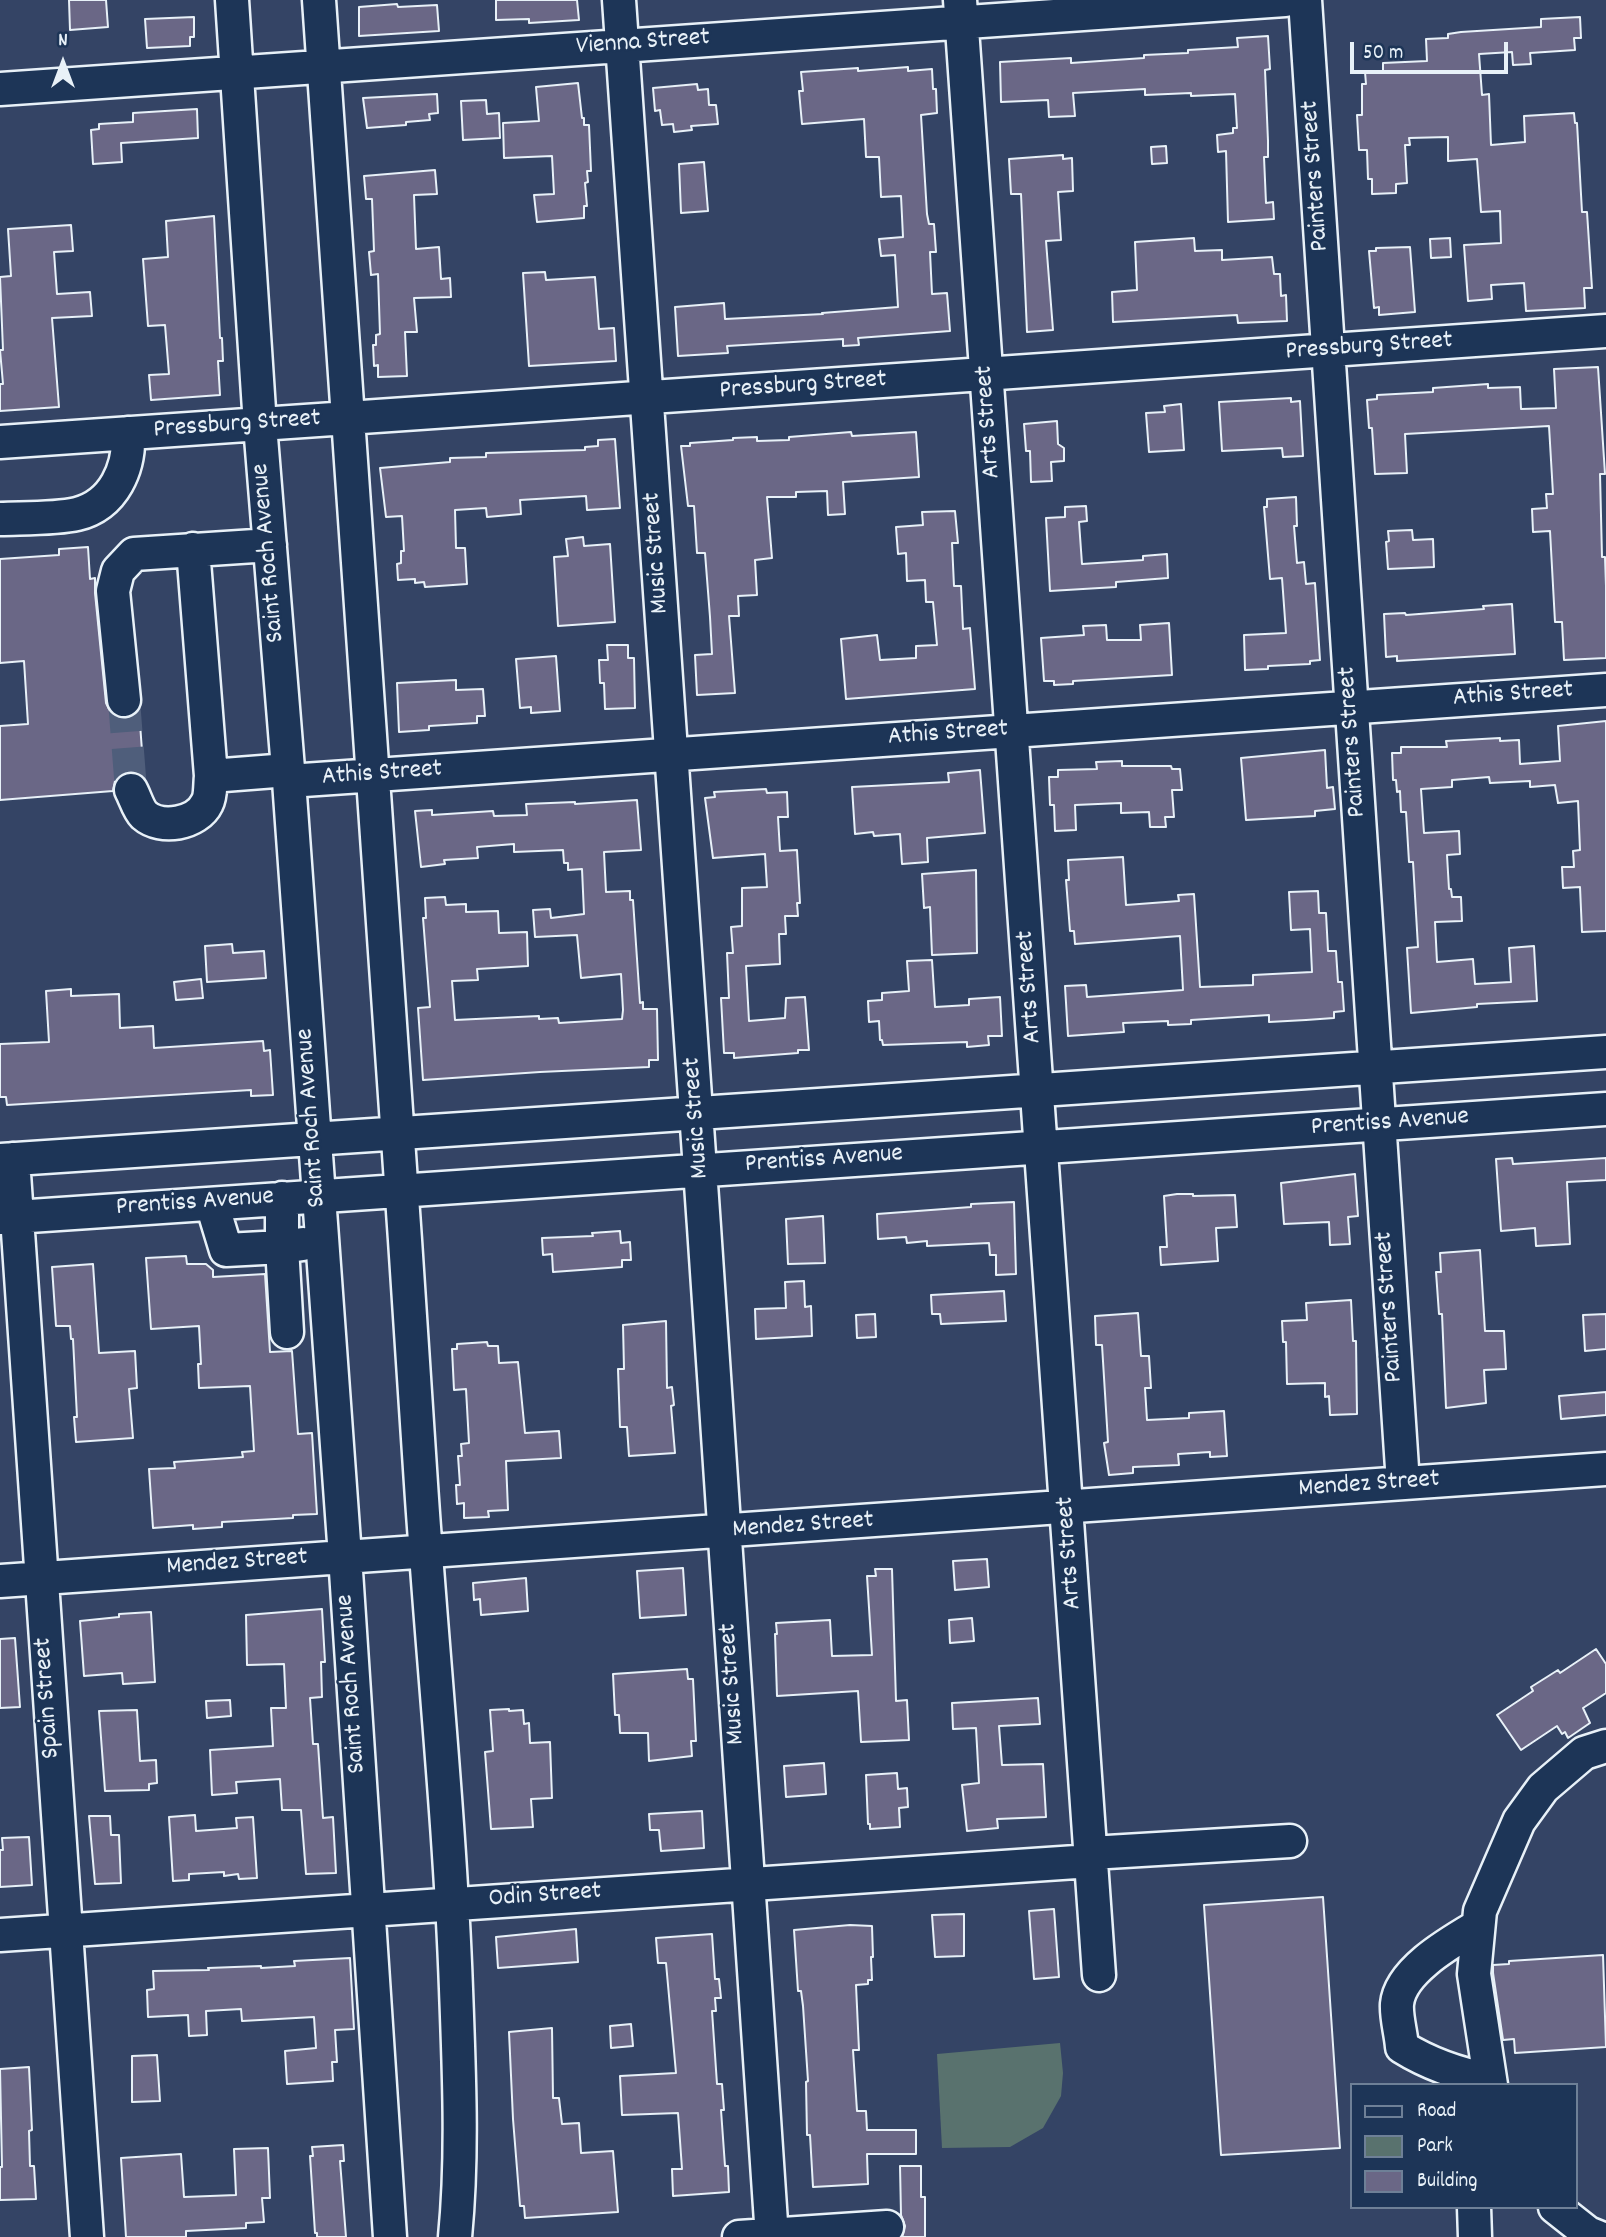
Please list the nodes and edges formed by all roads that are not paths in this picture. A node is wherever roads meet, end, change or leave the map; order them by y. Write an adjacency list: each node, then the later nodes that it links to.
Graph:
1 (232, 0): 9 (street, Saint Roch Avenue)
2 (319, 0): 8 (street)
3 (619, 0): 7 (street, Music Street)
4 (1285, 0): 6 (street, Vienna Street)
5 (1306, 0): 12 (street, Painters Street)
6 (961, 11): 7 (street, Vienna Street); 13 (street, Arts Street)
7 (622, 46): 8 (street, Vienna Street); 14 (street, Music Street)
8 (324, 66): 9 (street, Vienna Street); 15 (street)
9 (237, 72): 10 (street, Vienna Street); 16 (street, Saint Roch Avenue)
10 (0, 89)
11 (1606, 331): 12 (street, Pressburg Street)
12 (1329, 351): 13 (street, Pressburg Street); 24 (street, Painters Street)
13 (987, 374): 14 (street, Pressburg Street); 25 (street, Arts Street)
14 (647, 398): 15 (street, Pressburg Street); 26 (street, Music Street)
15 (348, 418): 16 (street, Pressburg Street); 27 (street)
16 (260, 425): 17 (street, Pressburg Street); 20 (street, Saint Roch Avenue)
17 (128, 433): 18 (street, Pressburg Street); 19 (street)
18 (0, 443)
19 (0, 519)
20 (270, 545): 21 (street); 29 (street, Saint Roch Avenue)
21 (193, 549): 23 (street); 28 (street)
22 (1606, 690): 24 (street, Athis Street)
23 (124, 701)
24 (1352, 707): 25 (street, Athis Street); 32 (street, Painters Street)
25 (1012, 731): 26 (street, Athis Street); 33 (street, Arts Street)
26 (672, 754): 27 (street, Athis Street); 35 (street, Music Street)
27 (373, 775): 29 (street, Athis Street); 37 (street)
28 (211, 776): 29 (street, Athis Street); 30 (street)
29 (288, 776): 38 (street, Saint Roch Avenue)
30 (131, 790)
31 (1606, 1052): 32 (street)
32 (1376, 1068): 33 (street); 36 (street, Painters Street)
33 (1038, 1089): 35 (street); 39 (street, Arts Street)
34 (1606, 1109): 36 (street, Prentiss Avenue)
35 (697, 1112): 37 (street); 41 (street, Music Street)
36 (1379, 1125): 39 (street, Prentiss Avenue); 53 (street, Painters Street)
37 (399, 1133): 38 (street); 42 (street)
38 (314, 1139): 40 (street); 43 (street, Saint Roch Avenue)
39 (1042, 1146): 41 (street, Prentiss Avenue); 54 (street, Arts Street)
40 (6, 1160): 46 (street, Spain Street)
41 (702, 1169): 42 (street, Prentiss Avenue); 55 (street, Music Street)
42 (402, 1190): 43 (street, Prentiss Avenue); 56 (street)
43 (319, 1196): 44 (street, Prentiss Avenue); 47 (street, Saint Roch Avenue)
44 (282, 1198): 45 (street, Prentiss Avenue); 48 (street)
45 (212, 1204): 46 (street, Prentiss Avenue); 48 (street)
46 (8, 1217): 58 (street, Spain Street)
47 (322, 1242): 48 (street); 49 (street, Saint Roch Avenue)
48 (282, 1247): 50 (street)
49 (325, 1279): 50 (street); 57 (street, Saint Roch Avenue)
50 (284, 1280): 51 (street)
51 (287, 1332)
52 (1606, 1469): 53 (street, Mendez Street)
53 (1403, 1483): 54 (street, Mendez Street)
54 (1068, 1508): 55 (street, Mendez Street); 62 (street, Arts Street)
55 (723, 1532): 56 (street, Mendez Street); 63 (street, Music Street)
56 (426, 1550): 57 (street, Mendez Street); 64 (street)
57 (345, 1556): 58 (street, Mendez Street); 65 (street, Saint Roch Avenue)
58 (41, 1578): 59 (street, Mendez Street); 67 (street, Spain Street)
59 (0, 1581)
60 (1606, 1746): 66 (street)
61 (1290, 1841): 62 (street, Odin Street)
62 (1091, 1857): 63 (street, Odin Street); 69 (street, Arts Street)
63 (749, 1883): 64 (street, Odin Street); 74 (street, Music Street)
64 (453, 1903): 65 (street, Odin Street); 77 (street)
65 (369, 1909): 67 (street, Odin Street); 76 (street, Saint Roch Avenue)
66 (1478, 1926): 70 (street); 70 (street)
67 (65, 1930): 68 (street, Odin Street); 75 (street, Spain Street)
68 (0, 1935)
69 (1099, 1975)
70 (1491, 2082)
71 (1474, 2209): 79 (street)
72 (1558, 2209): 80 (street)
73 (887, 2227): 74 (street)
74 (772, 2236): 78 (street)
75 (87, 2237)
76 (390, 2237)
77 (454, 2237)
78 (739, 2237)
79 (1475, 2237)
80 (1598, 2237)

